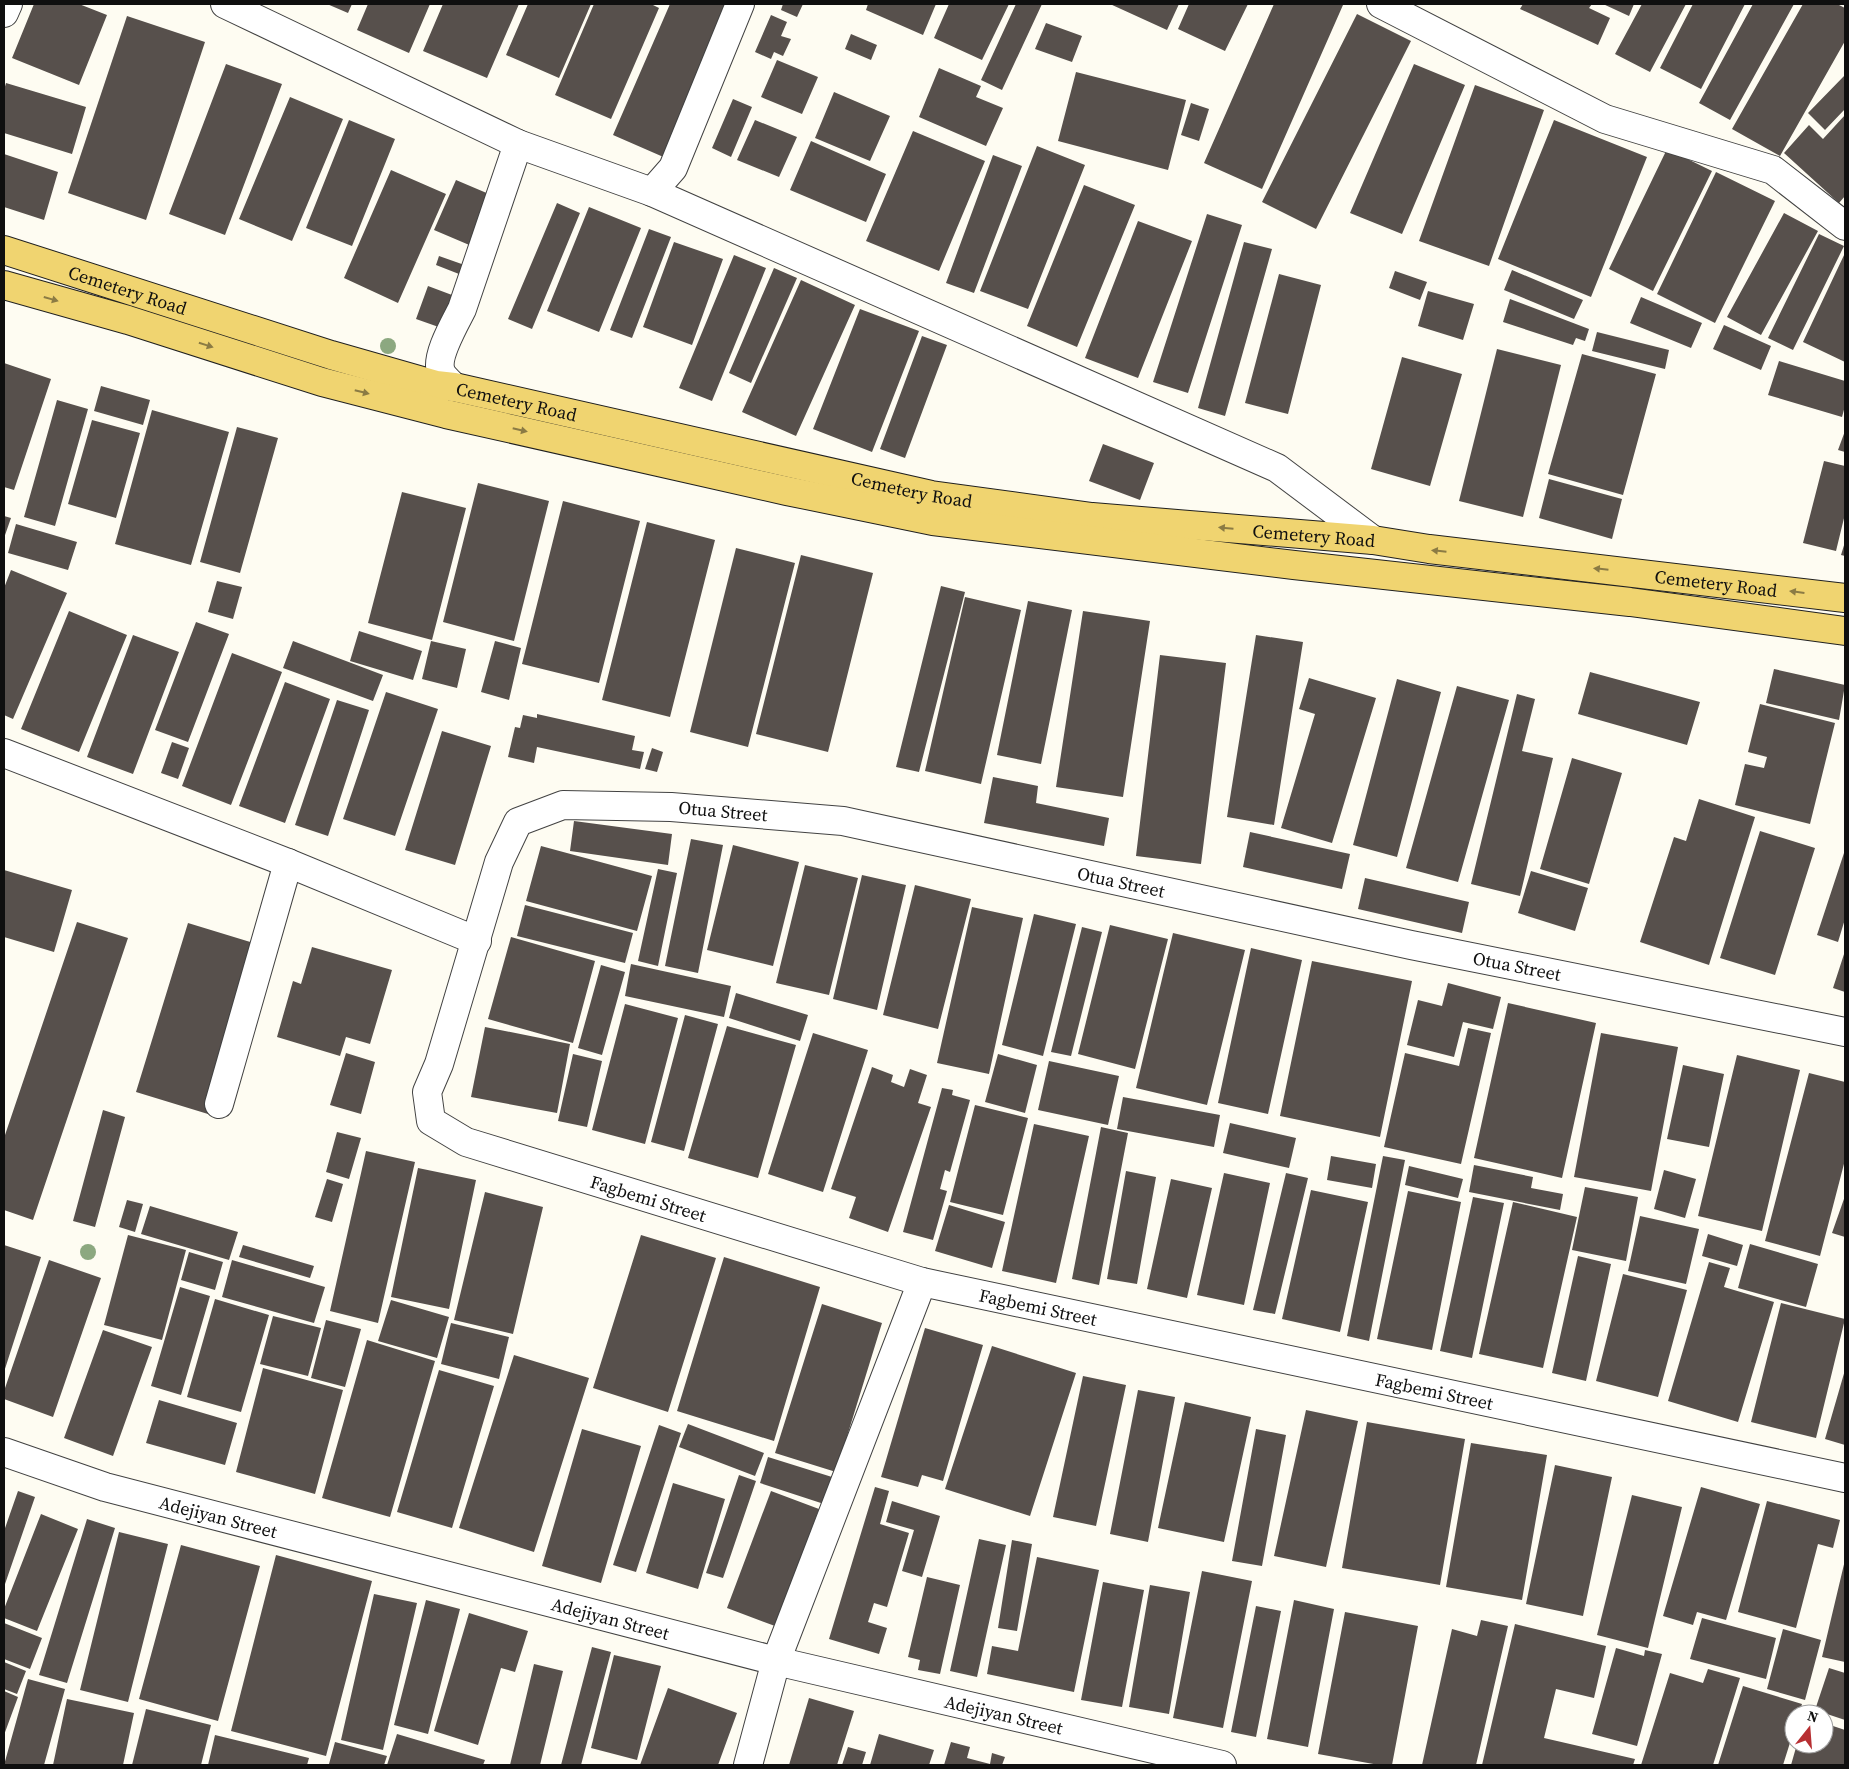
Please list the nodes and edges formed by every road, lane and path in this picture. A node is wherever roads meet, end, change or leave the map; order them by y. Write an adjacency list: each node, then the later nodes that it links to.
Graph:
1 (8, 4): 5 (street)
2 (225, 4): 6 (street)
3 (740, 4): 7 (street)
4 (1381, 4): 8 (street)
5 (4, 13)
6 (518, 144): 7 (street); 11 (street)
7 (652, 192): 12 (street)
8 (1845, 226)
9 (4, 250): 11 (main road, Cemetery Road)
10 (4, 286): 15 (main road, Cemetery Road, one-way to 15)
11 (454, 387): 12 (main road, Cemetery Road, one-way to 11)
12 (1373, 540): 13 (main road, Cemetery Road, one-way to 12)
13 (1628, 572): 14 (main road, Cemetery Road, one-way to 13); 15 (main road)
14 (1845, 598)
15 (1630, 602): 16 (main road, Cemetery Road)
16 (1845, 630)
17 (4, 753): 18 (street)
18 (288, 863): 19 (street); 21 (street)
19 (477, 941): 20 (street, Otua Street); 22 (street, Fagbemi Street)
20 (1845, 1032)
21 (219, 1104)
22 (922, 1282): 24 (street, Fagbemi Street); 25 (street)
23 (4, 1452): 25 (street, Adejiyan Street)
24 (1845, 1478)
25 (776, 1661): 26 (street); 27 (street, Adejiyan Street)
26 (748, 1765)
27 (1222, 1765)

